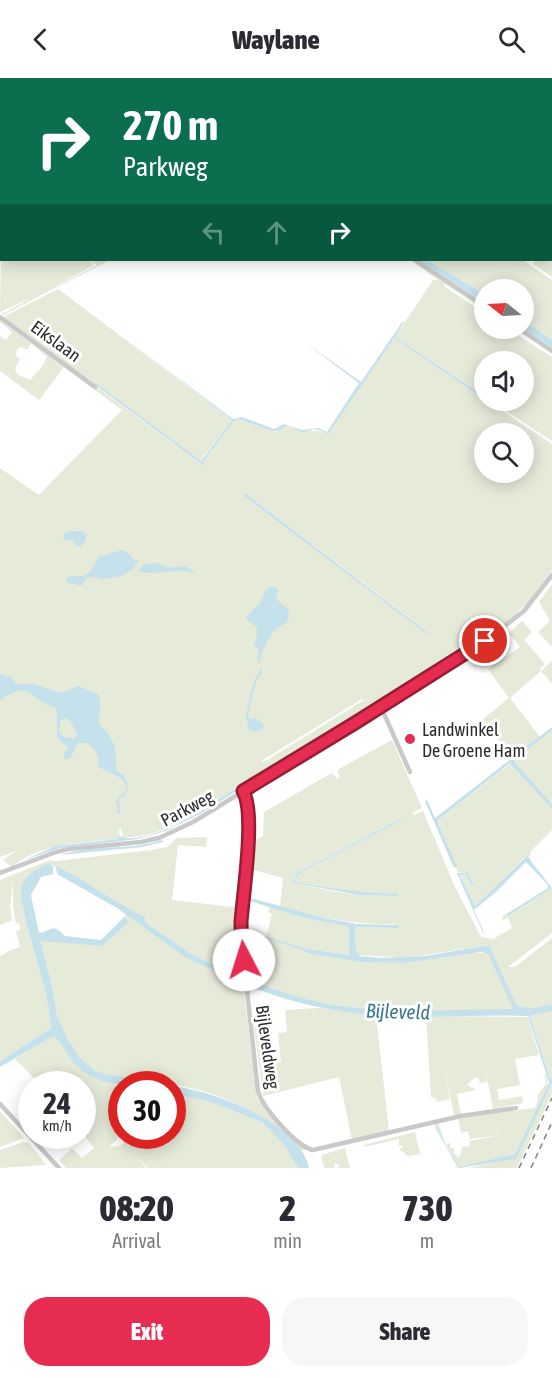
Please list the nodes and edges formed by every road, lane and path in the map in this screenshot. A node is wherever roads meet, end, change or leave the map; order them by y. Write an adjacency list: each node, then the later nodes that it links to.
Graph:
1 (416, 261): 2 (street)
2 (474, 299)
3 (0, 317): 6 (street, Eikslaan)
4 (534, 339): 5 (street)
5 (552, 351)
6 (95, 387)
7 (552, 575): 8 (street, Parkweg)
8 (381, 707): 9 (street); 10 (street, Parkweg)
9 (410, 772)
10 (243, 791): 11 (street, Parkweg); 13 (street, Bijleveldweg)
11 (0, 873)
12 (0, 1104): 14 (street)
13 (516, 1108)
14 (59, 1168)

